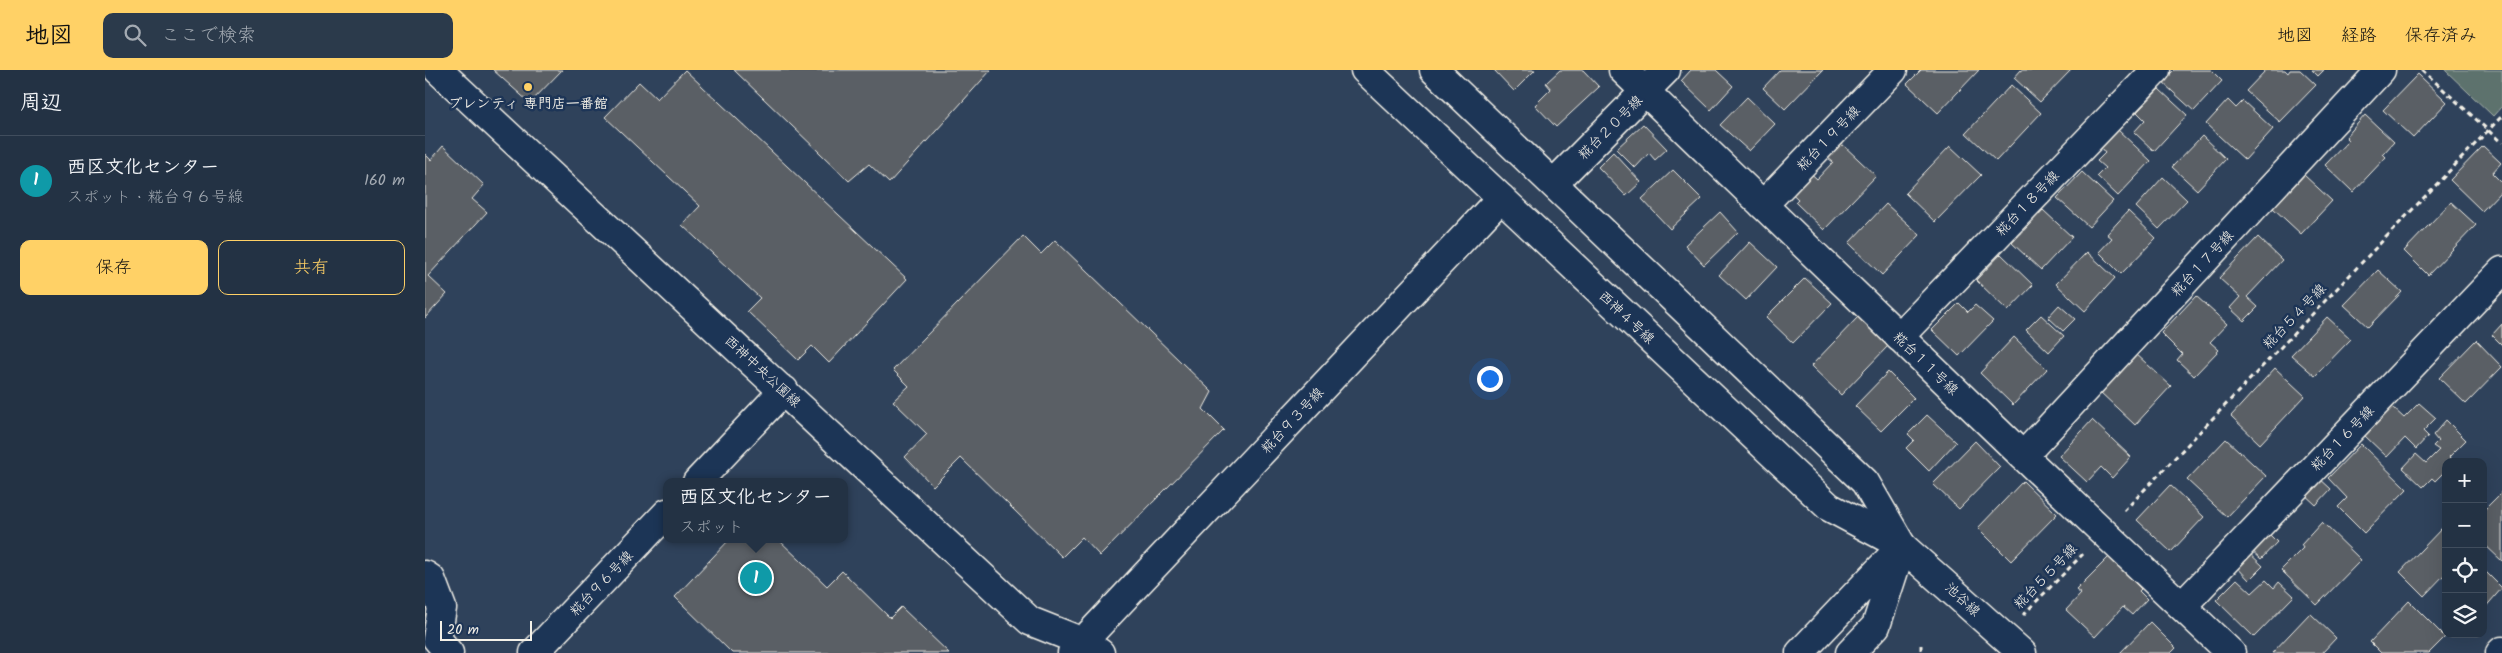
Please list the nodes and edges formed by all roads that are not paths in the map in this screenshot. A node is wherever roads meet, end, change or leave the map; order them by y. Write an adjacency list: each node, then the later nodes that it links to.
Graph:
1 (438, 70): 15 (street, 西神中央公園線)
2 (1365, 70): 11 (street, 西神４号線)
3 (1434, 70): 10 (street)
4 (1623, 70): 9 (street, 糀台１１号線)
5 (1666, 70): 9 (street, 糀台２０号線)
6 (1893, 70): 12 (street, 糀台１９号線)
7 (2156, 70): 14 (street, 糀台１８号線)
8 (2381, 70): 16 (street, 糀台１７号線)
9 (1645, 92): 10 (street, 糀台２０号線); 12 (street, 糀台１１号線)
10 (1554, 183): 19 (street)
11 (1501, 198): 19 (street, 西神４号線); 23 (street, 糀台９３号線)
12 (1763, 205): 14 (street, 糀台１１号線)
13 (2502, 270): 21 (street, 糀台１６号線)
14 (1899, 336): 16 (street, 糀台１１号線)
15 (784, 390): 17 (street); 23 (street, 西神中央公園線)
16 (2023, 456): 21 (street, 糀台１１号線)
17 (701, 478)
18 (663, 517): 25 (street, 糀台９６号線)
19 (1903, 546): 22 (street, 池谷線); 26 (street); 27 (street)
20 (425, 575): 24 (street)
21 (2182, 606): 28 (street, 糀台１１号線)
22 (2012, 644)
23 (1085, 649)
24 (449, 653)
25 (534, 653)
26 (1800, 653)
27 (1850, 653)
28 (2231, 653)

